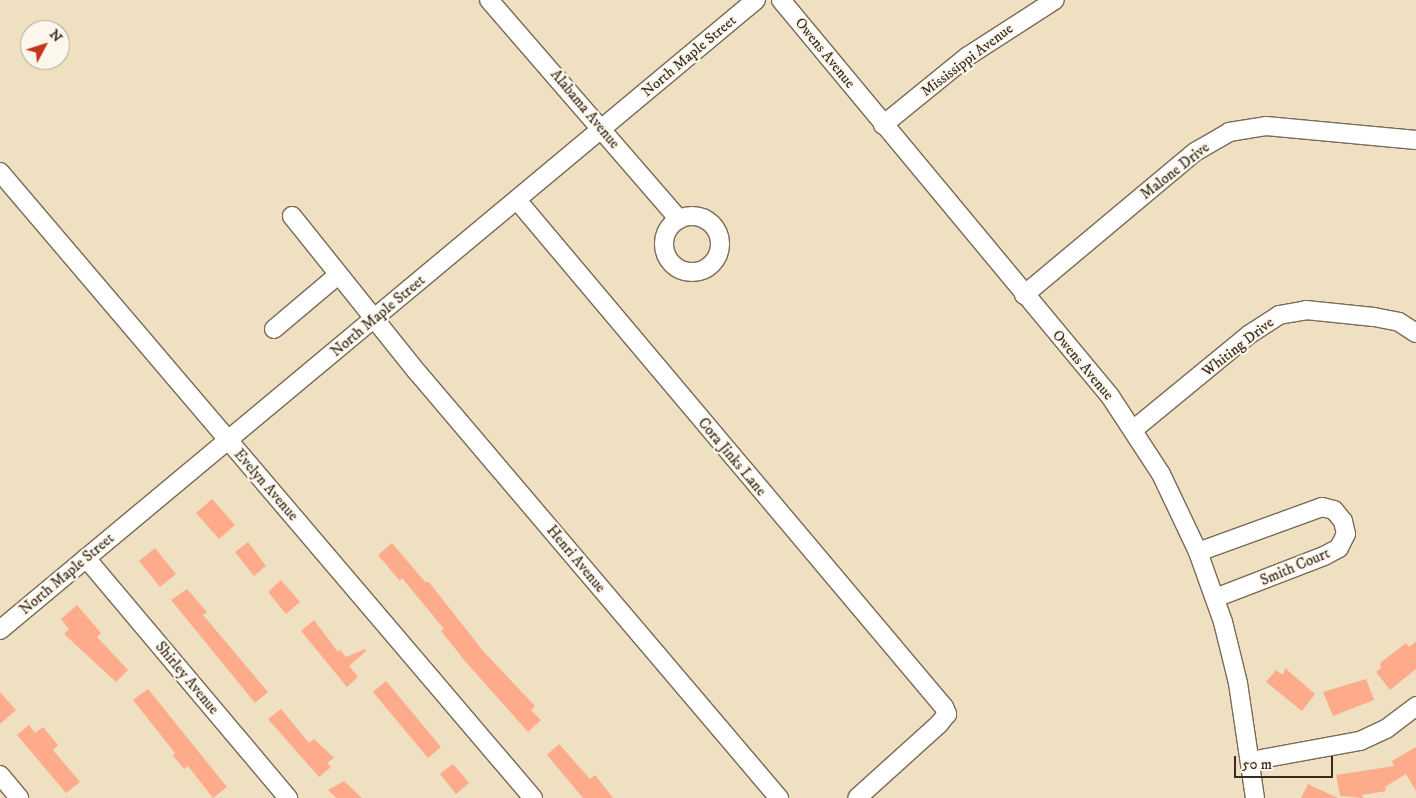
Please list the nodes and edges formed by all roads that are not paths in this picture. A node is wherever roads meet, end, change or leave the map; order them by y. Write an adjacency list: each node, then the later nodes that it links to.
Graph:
1 (489, 0): 6 (street, Alabama Avenue)
2 (756, 0): 6 (street, North Maple Street)
3 (781, 0): 5 (street, Owens Avenue)
4 (1055, 0): 5 (street, Mississippi Avenue)
5 (883, 125): 13 (street, Owens Avenue)
6 (602, 129): 9 (street, North Maple Street); 11 (street, Alabama Avenue)
7 (1416, 140): 13 (street, Malone Drive)
8 (0, 172): 18 (street, Evelyn Avenue)
9 (517, 200): 14 (street, North Maple Street); 30 (street, Cora Jinks Lane)
10 (292, 216): 12 (street, Henri Avenue)
11 (679, 219)
12 (338, 275): 14 (street, Henri Avenue); 15 (street)
13 (1024, 295): 17 (street, Owens Avenue)
14 (374, 320): 18 (street, North Maple Street); 29 (street, Henri Avenue)
15 (274, 329)
16 (1416, 333): 17 (street, Whiting Drive)
17 (1133, 430): 19 (street, Owens Avenue)
18 (228, 441): 20 (street, North Maple Street); 28 (street, Evelyn Avenue)
19 (1198, 552): 21 (street, Owens Avenue); 21 (street, Smith Court)
20 (86, 558): 22 (street, North Maple Street); 27 (street, Shirley Avenue)
21 (1215, 598): 24 (street, Owens Avenue)
22 (0, 630)
23 (1416, 706): 24 (street)
24 (1250, 760): 31 (street, Owens Avenue)
25 (0, 775): 26 (street)
26 (19, 798)
27 (288, 798)
28 (533, 798)
29 (779, 798)
30 (857, 798)
31 (1254, 798)

